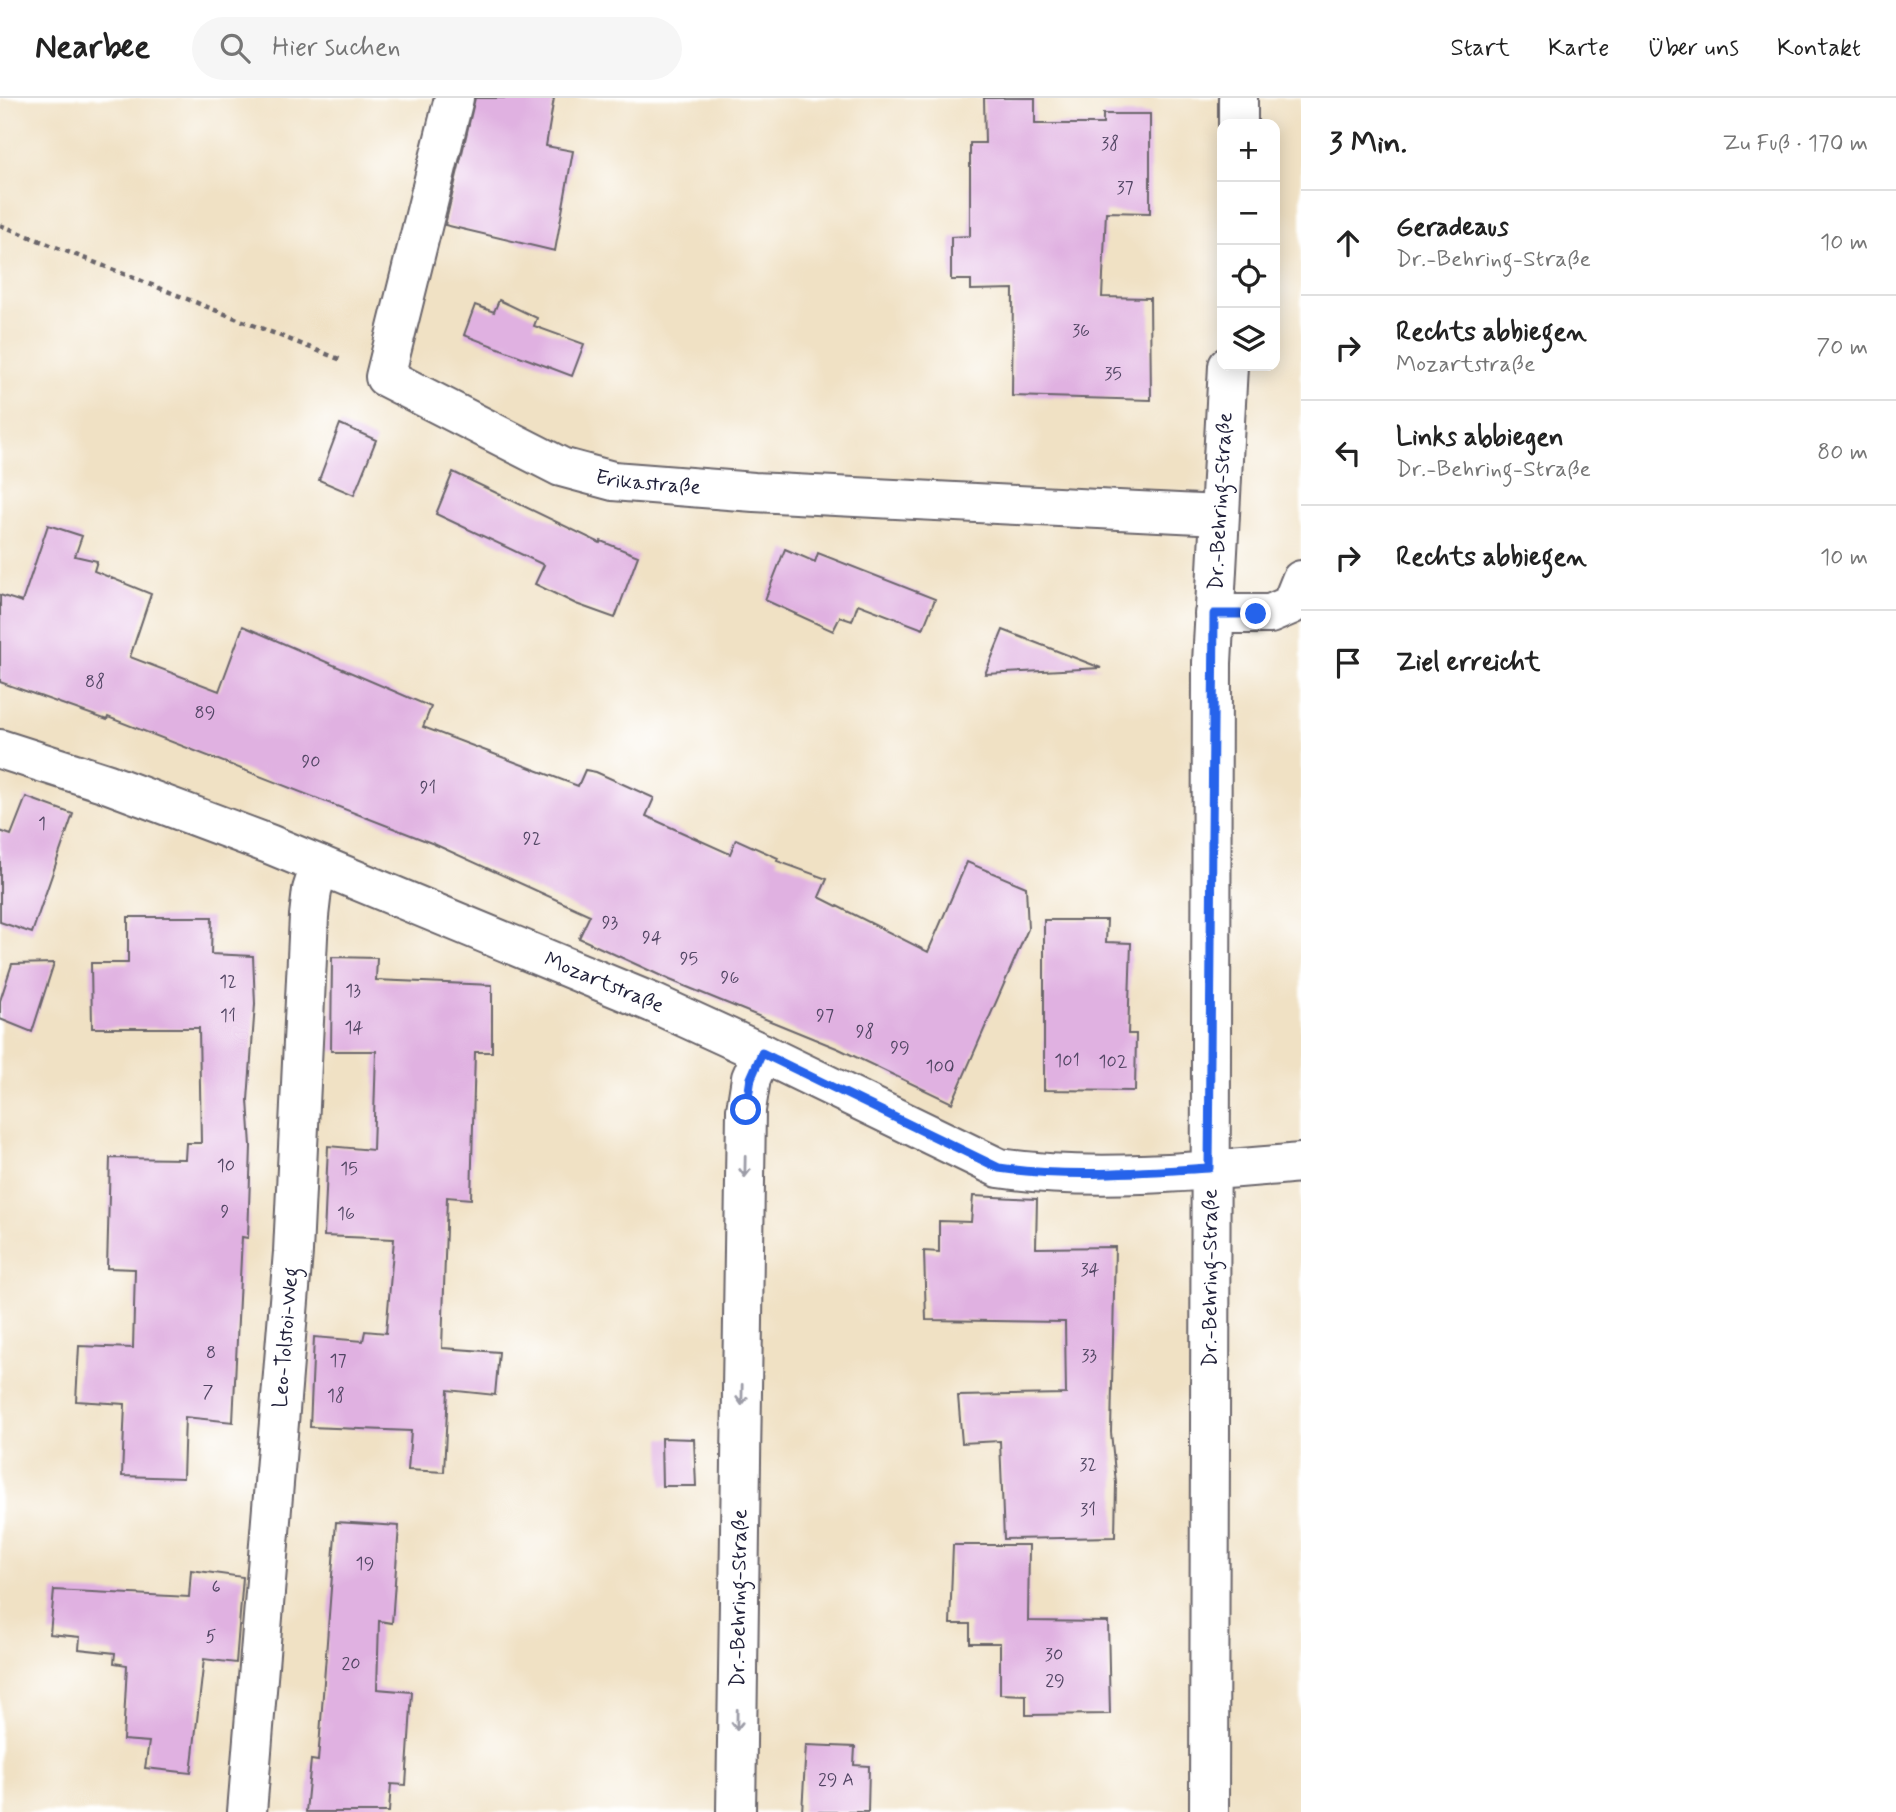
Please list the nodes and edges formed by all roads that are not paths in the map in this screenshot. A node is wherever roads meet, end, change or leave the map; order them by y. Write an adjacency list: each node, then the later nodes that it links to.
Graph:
1 (454, 98): 5 (street, Erikastraße)
2 (1238, 98): 3 (street)
3 (1238, 119)
4 (1228, 371): 5 (street, Dr.-Behring-Straße)
5 (1219, 515): 7 (street, Dr.-Behring-Straße)
6 (1301, 580): 7 (street)
7 (1214, 614): 12 (street, Dr.-Behring-Straße)
8 (0, 749): 9 (street, Mozartstraße)
9 (320, 865): 10 (street, Mozartstraße); 13 (street, Leo-Tolstoi-Weg)
10 (762, 1053): 12 (street, Mozartstraße); 14 (street, Dr.-Behring-Straße, one-way to 14)
11 (1301, 1163): 12 (street, Mozartstraße)
12 (1209, 1168): 15 (street, Dr.-Behring-Straße)
13 (247, 1812)
14 (736, 1812)
15 (1209, 1812)

